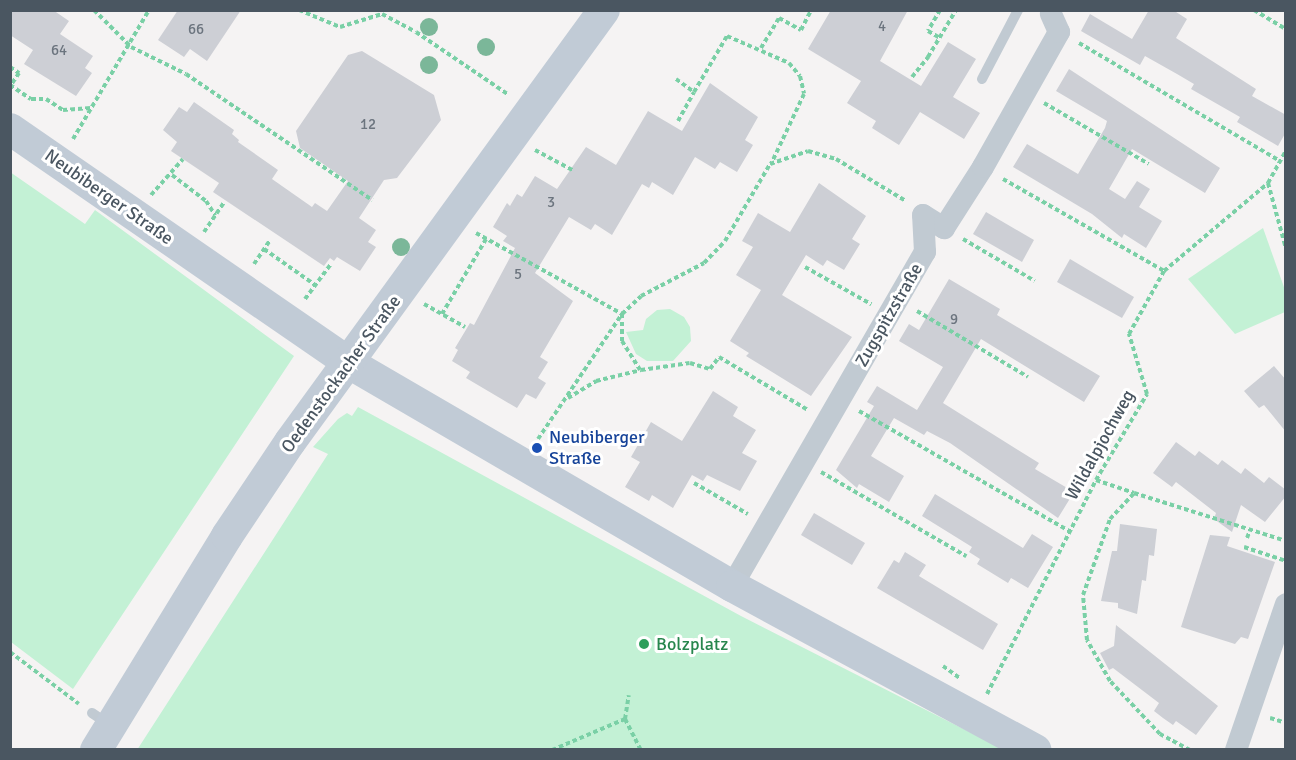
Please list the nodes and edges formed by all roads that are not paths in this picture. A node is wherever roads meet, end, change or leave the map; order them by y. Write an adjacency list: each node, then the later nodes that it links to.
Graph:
1 (604, 10): 8 (street, Oedenstockacher Straße)
2 (1018, 10): 4 (lane)
3 (1049, 17): 6 (street)
4 (982, 79)
5 (10, 129): 8 (street, Neubiberger Straße)
6 (944, 228): 7 (street); 7 (street, Zugspitzstraße)
7 (925, 252): 9 (street, Zugspitzstraße)
8 (349, 363): 9 (street, Neubiberger Straße); 11 (street, Oedenstockacher Straße)
9 (732, 586): 12 (street, Neubiberger Straße)
10 (1286, 604): 13 (street)
11 (99, 729)
12 (1035, 750)
13 (1236, 750)

